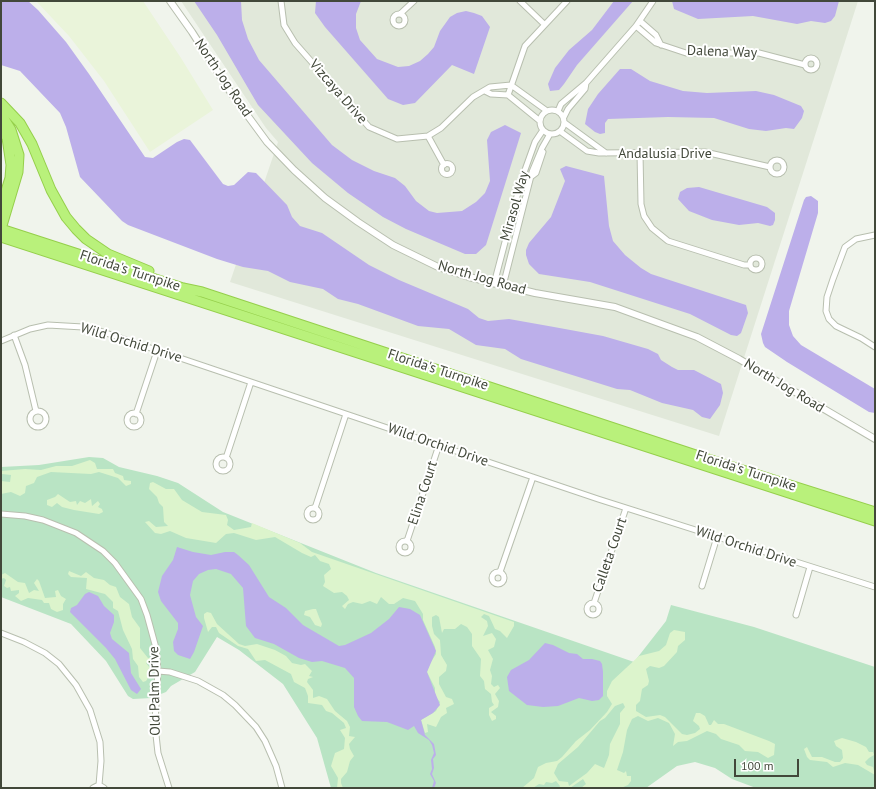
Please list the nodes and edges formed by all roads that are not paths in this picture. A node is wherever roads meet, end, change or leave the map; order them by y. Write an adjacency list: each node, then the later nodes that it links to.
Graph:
1 (170, 1): 38 (street, North Jog Road)
2 (281, 1): 28 (street, Vizcaya Drive)
3 (414, 1): 7 (street)
4 (520, 1): 9 (street)
5 (567, 1): 9 (street)
6 (653, 1): 8 (street)
7 (400, 14)
8 (640, 21): 10 (street); 11 (street)
9 (544, 24): 14 (street)
10 (636, 26): 11 (street, Dalena Way); 13 (street)
11 (661, 45): 12 (street, Dalena Way)
12 (805, 65)
13 (586, 83): 19 (street); 21 (street)
14 (511, 85): 15 (street, Vizcaya Drive); 16 (street); 18 (street)
15 (485, 91): 16 (street); 28 (street, Vizcaya Drive)
16 (508, 95): 22 (street)
17 (1, 103): 40 (highway)
18 (547, 111): 19 (street); 22 (street)
19 (558, 111): 21 (street)
20 (1, 114): 33 (highway)
21 (564, 117): 23 (street)
22 (540, 121): 25 (street)
23 (565, 123): 26 (street); 29 (street, Andalusia Drive)
24 (1, 128): 33 (highway)
25 (543, 130): 27 (street); 38 (street, Mirasol Way)
26 (561, 132): 27 (street); 29 (street, Andalusia Drive)
27 (550, 134): 39 (street, Mirasol Way)
28 (428, 136): 31 (street)
29 (606, 153): 30 (street, Andalusia Drive)
30 (640, 153): 32 (street, Andalusia Drive); 37 (street)
31 (444, 165)
32 (770, 167)
33 (4, 210): 34 (highway)
34 (1, 229): 40 (highway, Florida's Turnpike)
35 (875, 235): 43 (street)
36 (1, 237): 57 (highway, Florida's Turnpike)
37 (750, 265)
38 (494, 284): 39 (street, North Jog Road)
39 (503, 286): 49 (street, North Jog Road)
40 (202, 292): 55 (highway, Florida's Turnpike)
41 (14, 335): 42 (street, Wild Orchid Drive); 44 (street, Wild Orchid Drive); 46 (street)
42 (1, 341)
43 (875, 347)
44 (157, 351): 45 (street, Wild Orchid Drive); 47 (street)
45 (251, 382): 48 (street, Wild Orchid Drive); 51 (street)
46 (36, 412)
47 (136, 414)
48 (346, 414): 50 (street, Wild Orchid Drive); 53 (street)
49 (875, 439)
50 (439, 445): 52 (street, Wild Orchid Drive); 59 (street, Elina Court)
51 (226, 458)
52 (533, 477): 54 (street, Wild Orchid Drive); 61 (street)
53 (315, 508)
54 (626, 508): 58 (street, Wild Orchid Drive); 64 (street, Calleta Court)
55 (875, 512)
56 (1, 514): 67 (street, Old Palm Drive)
57 (875, 521)
58 (717, 537): 60 (street, Wild Orchid Drive); 62 (street)
59 (407, 541)
60 (810, 567): 63 (street, Wild Orchid Drive); 65 (street)
61 (500, 572)
62 (702, 586)
63 (875, 587)
64 (594, 603)
65 (796, 614)
66 (1, 633): 68 (street)
67 (158, 671): 70 (street, Old Palm Drive); 71 (street)
68 (101, 786): 69 (street)
69 (93, 788)
70 (169, 788)
71 (282, 788)

